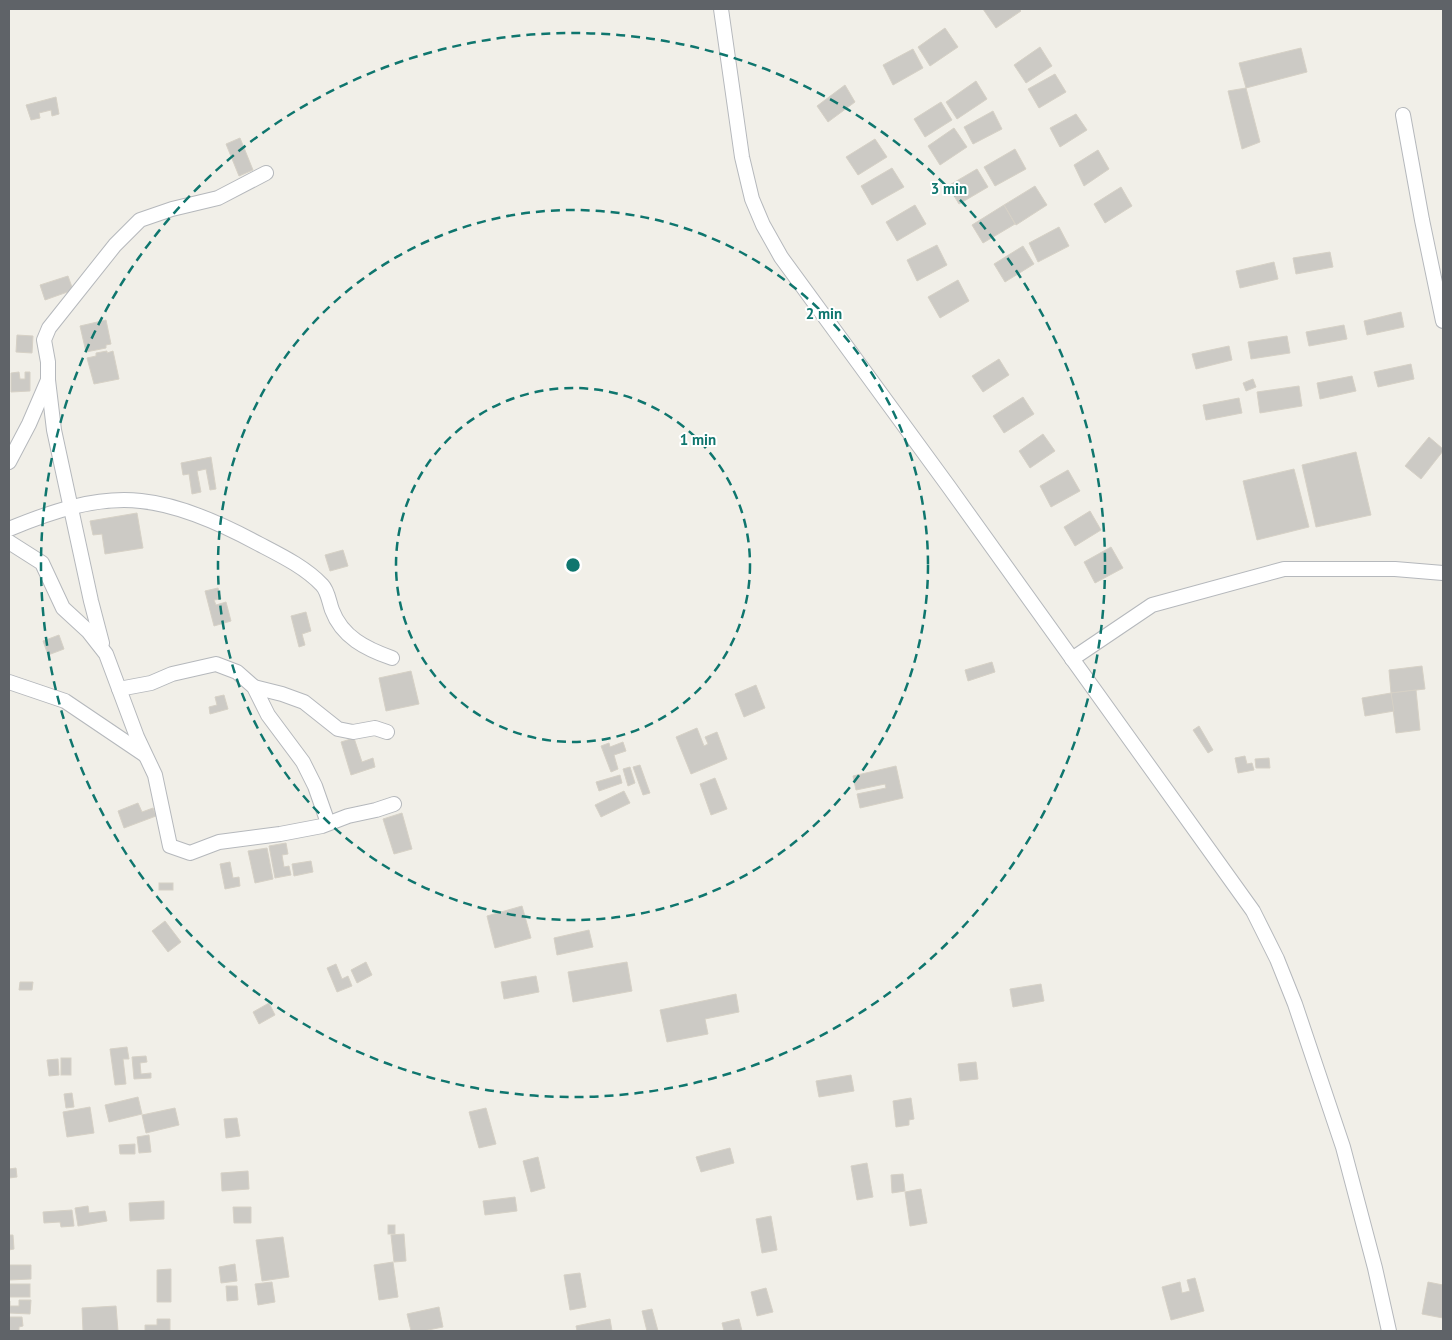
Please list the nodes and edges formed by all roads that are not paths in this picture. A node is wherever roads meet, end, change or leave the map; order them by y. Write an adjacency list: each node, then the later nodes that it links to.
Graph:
1 (721, 9): 13 (street)
2 (1403, 116): 4 (street)
3 (266, 173): 5 (street)
4 (1443, 321)
5 (48, 380): 6 (street); 7 (street)
6 (9, 462)
7 (70, 507): 8 (street); 11 (street); 12 (street)
8 (9, 529)
9 (9, 542): 11 (street)
10 (1443, 573): 13 (street)
11 (106, 654): 16 (street)
12 (392, 658)
13 (1072, 659): 21 (street)
14 (9, 682): 18 (street)
15 (254, 688): 16 (street); 17 (street); 20 (street)
16 (119, 689): 18 (street)
17 (388, 732)
18 (146, 755): 20 (street)
19 (394, 804): 20 (street)
20 (328, 823)
21 (1389, 1331)

